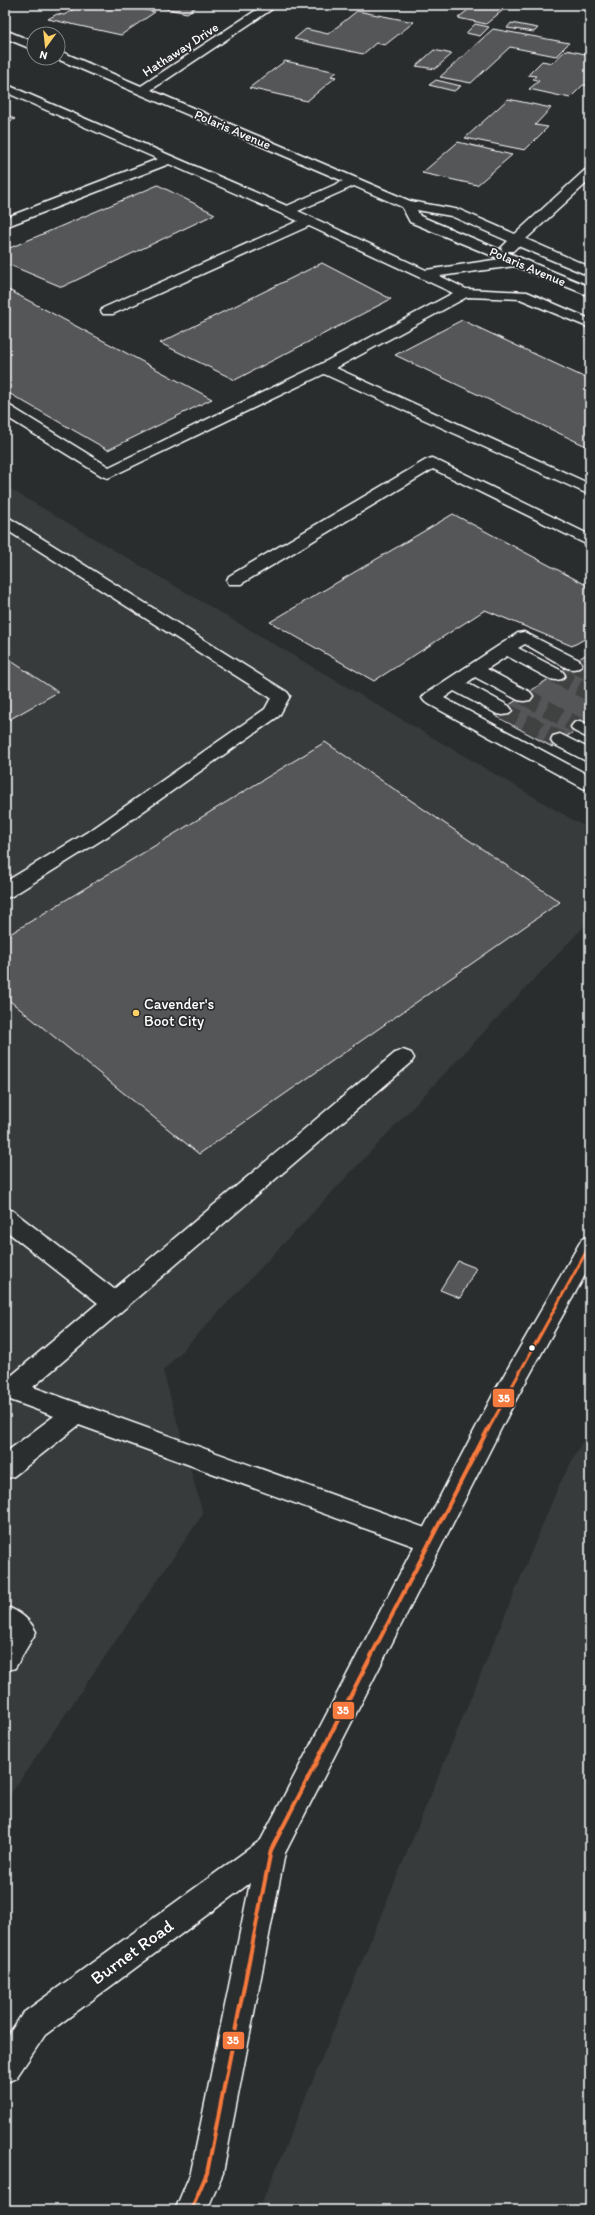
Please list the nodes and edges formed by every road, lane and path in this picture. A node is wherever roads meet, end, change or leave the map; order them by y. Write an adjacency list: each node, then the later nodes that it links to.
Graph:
1 (272, 5): 6 (street, Hathaway Drive)
2 (5, 34): 3 (street)
3 (26, 43)
4 (66, 58): 6 (street, Polaris Avenue)
5 (5, 88): 7 (street)
6 (143, 90): 9 (street, Polaris Avenue)
7 (169, 159): 11 (street); 13 (street)
8 (590, 173): 14 (street)
9 (355, 182): 10 (street, Polaris Avenue); 11 (street)
10 (407, 204): 14 (street, Polaris Avenue); 15 (street, Polaris Avenue)
11 (287, 211): 12 (street)
12 (309, 221): 18 (street); 21 (street)
13 (5, 223)
14 (518, 240): 15 (street); 17 (street, Polaris Avenue)
15 (501, 254): 16 (street, Polaris Avenue)
16 (517, 261): 18 (street); 20 (street, Polaris Avenue)
17 (590, 272)
18 (427, 274): 19 (street)
19 (464, 292): 22 (street); 23 (street)
20 (590, 292)
21 (108, 311)
22 (590, 324)
23 (324, 368): 24 (street); 25 (street)
24 (5, 409)
25 (590, 490)
26 (5, 522): 39 (street)
27 (590, 541): 28 (street)
28 (235, 580)
29 (506, 648): 30 (street); 31 (street); 32 (street)
30 (573, 664)
31 (474, 670): 33 (street); 34 (street)
32 (556, 675)
33 (454, 683): 35 (street); 38 (street)
34 (524, 696)
35 (503, 710)
36 (560, 740): 37 (street)
37 (590, 757)
38 (590, 784)
39 (5, 890)
40 (403, 1058): 43 (street)
41 (5, 1217): 43 (street)
42 (590, 1245): 47 (street, Burnet Road)
43 (114, 1303): 44 (street)
44 (8, 1387): 45 (street)
45 (75, 1414): 46 (street); 47 (street)
46 (5, 1468)
47 (430, 1541): 50 (street, Burnet Road)
48 (5, 1618): 49 (street)
49 (5, 1659)
50 (271, 1850): 51 (street, Burnet Road); 52 (street, Burnet Road)
51 (5, 2067)
52 (191, 2210)

